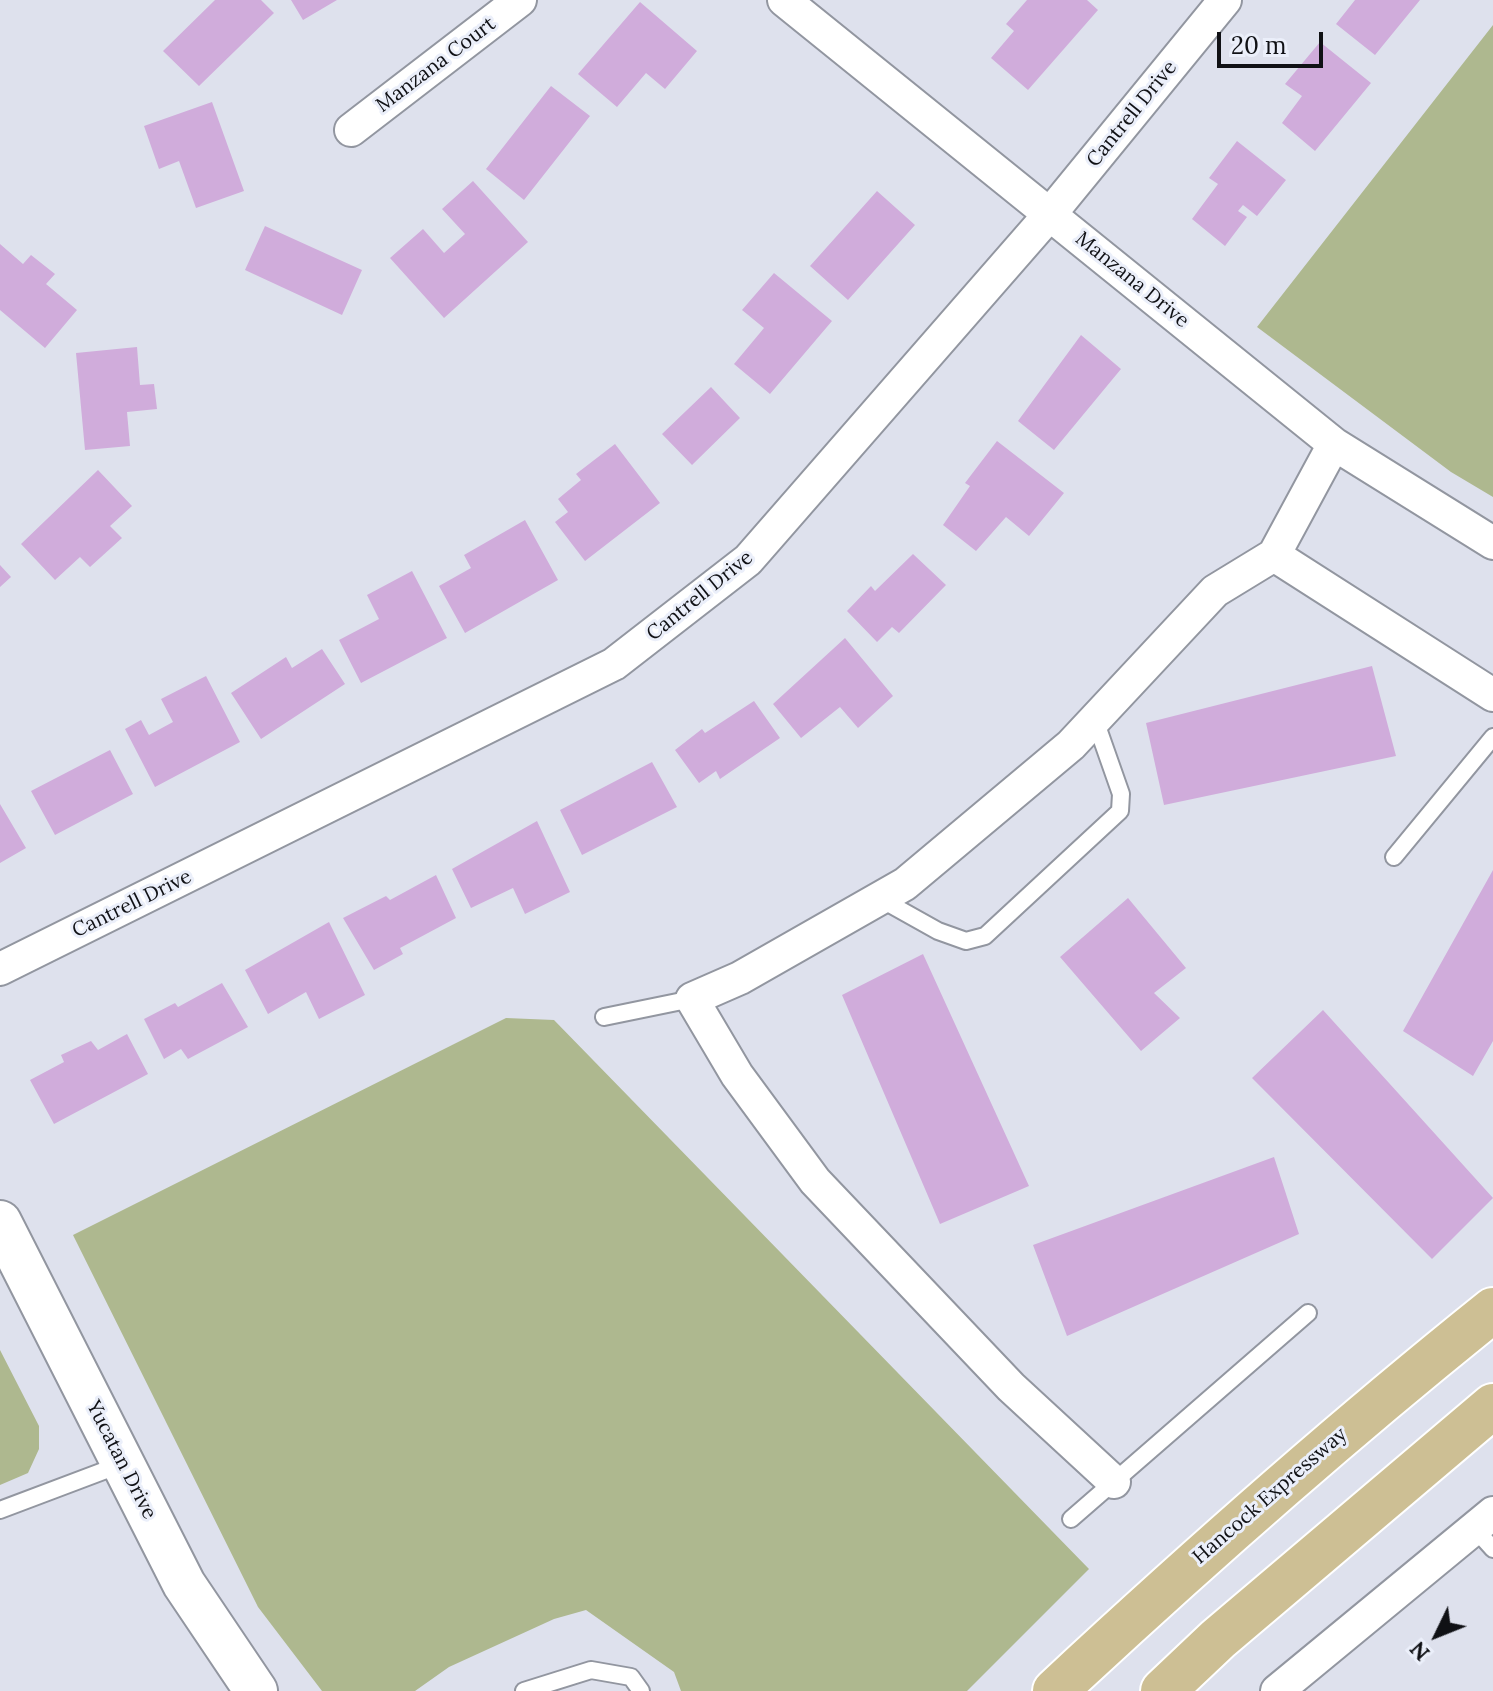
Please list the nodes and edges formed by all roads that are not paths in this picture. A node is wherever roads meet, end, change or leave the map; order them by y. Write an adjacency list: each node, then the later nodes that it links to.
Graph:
1 (520, 0): 4 (street, Manzana Court)
2 (784, 0): 5 (street, Manzana Drive)
3 (1225, 0): 5 (street, Cantrell Drive)
4 (351, 130)
5 (1050, 214): 6 (street, Manzana Drive); 14 (street, Cantrell Drive)
6 (1334, 444): 7 (street, Manzana Drive); 8 (street)
7 (1493, 543)
8 (1274, 555): 9 (street); 10 (street)
9 (1493, 695)
10 (1095, 720): 13 (street); 13 (lane)
11 (1493, 737): 12 (lane)
12 (1394, 857)
13 (879, 898): 15 (street)
14 (0, 969)
15 (692, 999): 16 (lane); 22 (street)
16 (604, 1017)
17 (0, 1222): 21 (street, Yucatan Drive)
18 (1493, 1310): 29 (main road, Hancock Expressway)
19 (1308, 1313): 22 (lane)
20 (1493, 1406): 30 (main road)
21 (123, 1463): 23 (lane); 26 (street, Yucatan Drive)
22 (1114, 1482): 24 (lane)
23 (0, 1510)
24 (1071, 1519)
25 (1487, 1530): 31 (street)
26 (256, 1691)
27 (524, 1691): 28 (lane)
28 (641, 1691)
29 (1055, 1691)
30 (1163, 1691)
31 (1277, 1691)

